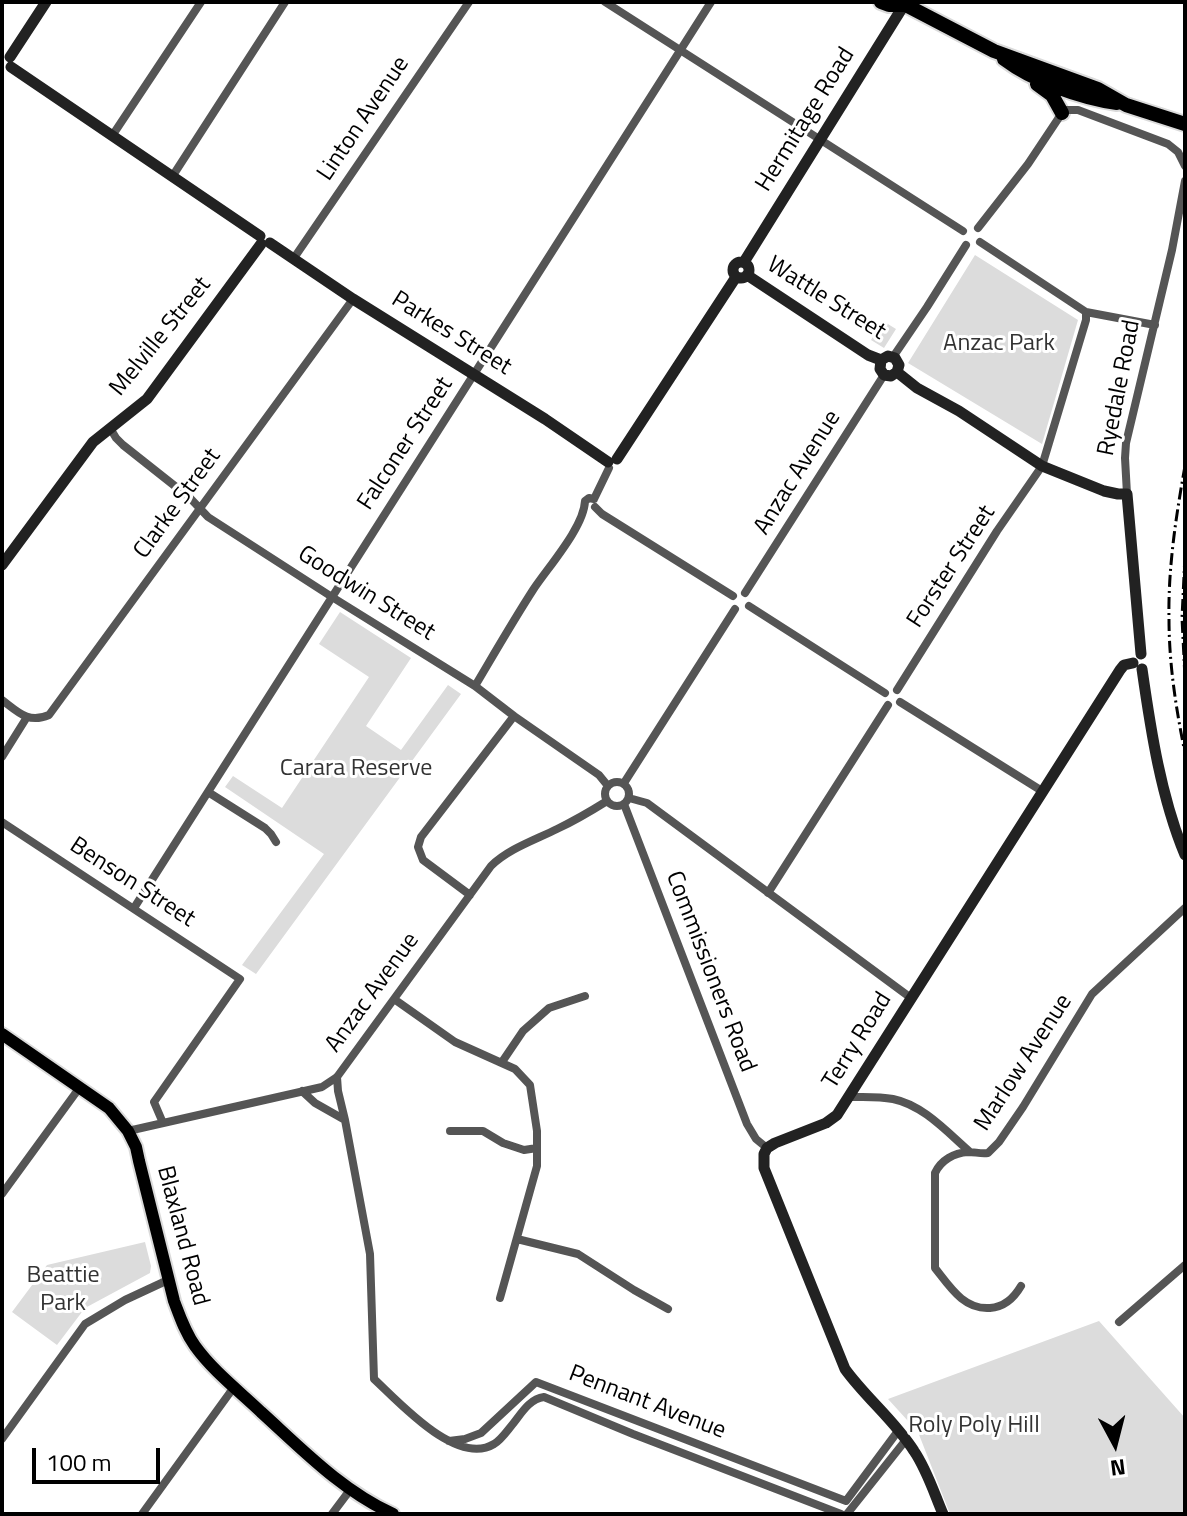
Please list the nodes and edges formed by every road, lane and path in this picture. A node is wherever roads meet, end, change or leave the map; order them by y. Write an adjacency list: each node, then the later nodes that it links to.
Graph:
1 (46, 2): 11 (street)
2 (201, 2): 16 (street)
3 (285, 2): 19 (street)
4 (469, 2): 26 (street, Linton Avenue)
5 (605, 2): 9 (street)
6 (711, 2): 9 (street, Falconer Street)
7 (881, 2): 8 (highway)
8 (903, 3): 10 (highway); 17 (street, Hermitage Road)
9 (679, 51): 17 (street); 34 (street, Falconer Street)
10 (994, 51): 12 (highway); 13 (highway)
11 (6, 62): 16 (street, Parkes Street)
12 (1021, 72): 13 (highway); 14 (highway)
13 (1126, 105): 15 (highway)
14 (1062, 113): 18 (street); 21 (street)
15 (1185, 124)
16 (112, 136): 19 (street, Parkes Street)
17 (820, 140): 22 (street); 27 (street, Hermitage Road)
18 (1183, 161)
19 (172, 177): 23 (street, Parkes Street)
20 (1185, 181): 30 (street, Ryedale Road)
21 (978, 228): 22 (street); 24 (street)
22 (963, 231): 25 (street)
23 (264, 241): 26 (street, Parkes Street); 35 (street, Melville Street)
24 (980, 242): 25 (street); 29 (street)
25 (966, 245): 31 (street)
26 (294, 258): 28 (street, Parkes Street)
27 (741, 276): 31 (street, Wattle Street); 36 (street)
28 (353, 299): 34 (street, Parkes Street); 40 (street, Clarke Street)
29 (1086, 312): 30 (street); 37 (street, Forster Street)
30 (1155, 325): 38 (street, Ryedale Road)
31 (887, 358): 32 (street); 33 (street)
32 (897, 372): 33 (street); 37 (street, Wattle Street)
33 (884, 375): 42 (street, Anzac Avenue)
34 (474, 376): 36 (street, Parkes Street); 44 (street, Falconer Street)
35 (110, 428): 40 (street, Goodwin Street); 41 (street, Melville Street)
36 (611, 463): 39 (street)
37 (1042, 466): 38 (street, Wattle Street); 49 (street, Forster Street)
38 (1127, 494): 47 (street, Ryedale Road)
39 (592, 505): 43 (street); 48 (street)
40 (200, 509): 44 (street, Goodwin Street); 55 (street, Clarke Street)
41 (2, 565)
42 (745, 593): 43 (street); 45 (street)
43 (733, 596): 46 (street)
44 (332, 597): 48 (street, Goodwin Street); 60 (street, Falconer Street)
45 (749, 606): 46 (street); 50 (street)
46 (735, 609): 57 (street)
47 (1138, 662): 59 (street, Terry Road); 67 (street, Ryedale Road)
48 (475, 686): 54 (street, Goodwin Street)
49 (897, 690): 50 (street); 52 (street)
50 (885, 693): 53 (street)
51 (2, 700): 55 (street)
52 (900, 702): 53 (street); 59 (street)
53 (888, 705): 68 (street)
54 (514, 716): 58 (street, Goodwin Street); 69 (street)
55 (27, 717): 56 (street)
56 (2, 757)
57 (624, 783): 58 (street); 62 (street)
58 (608, 786): 61 (street)
59 (1042, 791): 73 (street, Terry Road)
60 (208, 792): 66 (street); 70 (street, Falconer Street)
61 (607, 801): 62 (street); 69 (street, Anzac Avenue)
62 (627, 801): 63 (street); 65 (street, Commissioners Road)
63 (661, 815): 65 (street); 68 (street)
64 (2, 822): 70 (street, Benson Street)
65 (632, 823): 86 (street, Commissioners Road)
66 (276, 842)
67 (1185, 855)
68 (768, 893): 73 (street)
69 (470, 895): 74 (street, Anzac Avenue)
70 (134, 908): 82 (street, Benson Street)
71 (1185, 908): 87 (street, Marlow Avenue)
72 (585, 996): 76 (street)
73 (911, 998): 80 (street, Terry Road)
74 (394, 999): 76 (street); 77 (street, Anzac Avenue)
75 (2, 1034): 78 (main road, Blaxland Road)
76 (502, 1062): 85 (street)
77 (337, 1077): 79 (street, Anzac Avenue); 81 (street, Pennant Avenue)
78 (80, 1087): 83 (main road, Blaxland Road); 88 (street)
79 (302, 1091): 81 (street); 82 (street, Anzac Avenue)
80 (848, 1097): 86 (street, Terry Road); 87 (street)
81 (345, 1120): 99 (street, Pennant Avenue)
82 (163, 1123): 83 (street, Anzac Avenue)
83 (128, 1131): 91 (main road, Blaxland Road)
84 (450, 1131): 85 (street)
85 (537, 1148): 89 (street)
86 (767, 1148): 97 (street)
87 (970, 1152): 92 (street, Marlow Avenue)
88 (2, 1194)
89 (517, 1239): 93 (street); 94 (street)
90 (1185, 1265): 95 (street)
91 (168, 1280): 96 (main road, Blaxland Road); 98 (street)
92 (1021, 1286)
93 (500, 1298)
94 (668, 1309)
95 (1119, 1322)
96 (234, 1387): 100 (main road, Blaxland Road); 101 (street)
97 (901, 1436): 99 (street, Pennant Avenue); 104 (street); 105 (street)
98 (2, 1439)
99 (448, 1441): 104 (street, Pennant Avenue)
100 (350, 1490): 102 (street); 103 (main road, Blaxland Road)
101 (142, 1514)
102 (332, 1514)
103 (393, 1514)
104 (844, 1514)
105 (943, 1514)

